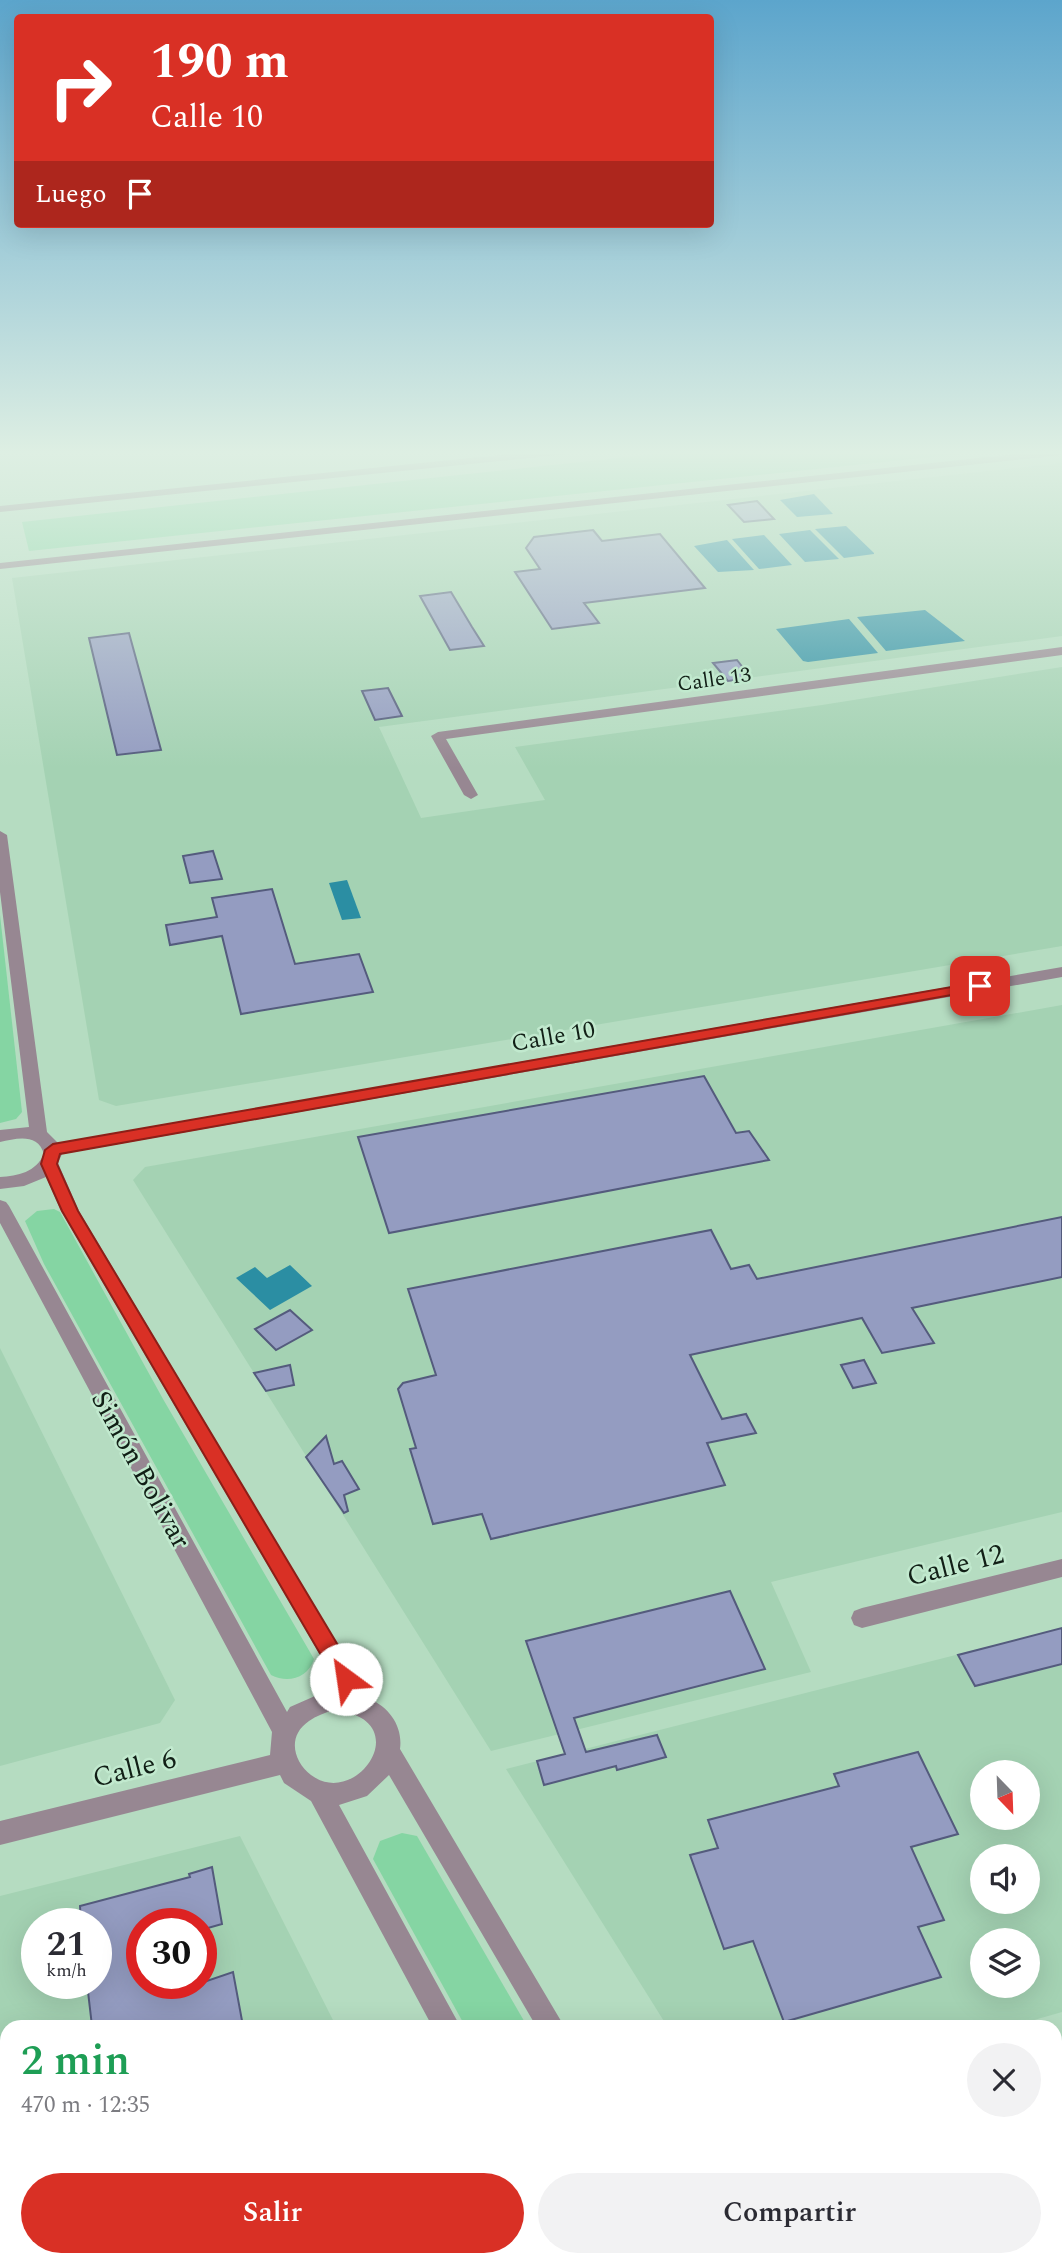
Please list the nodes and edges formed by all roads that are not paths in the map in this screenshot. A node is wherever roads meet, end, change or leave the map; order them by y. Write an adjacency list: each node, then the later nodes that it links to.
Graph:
1 (86, 557): 2 (street)
2 (0, 566)
3 (1062, 651): 4 (street, Calle 13)
4 (471, 795)
5 (0, 835): 7 (street)
6 (1062, 972): 9 (street, Calle 10)
7 (39, 1135): 8 (street); 9 (street)
8 (0, 1136)
9 (51, 1157): 10 (street, Calle 10); 14 (street)
10 (0, 1183)
11 (0, 1206): 15 (street, Simón Bolivar)
12 (1062, 1568): 13 (street, Calle 12)
13 (862, 1618)
14 (360, 1702): 15 (street); 16 (street)
15 (285, 1732): 17 (street)
16 (388, 1750): 18 (street); 21 (street)
17 (284, 1763): 18 (street); 19 (street, Calle 6)
18 (319, 1792): 20 (street)
19 (0, 1833)
20 (444, 2020)
21 (547, 2020)

